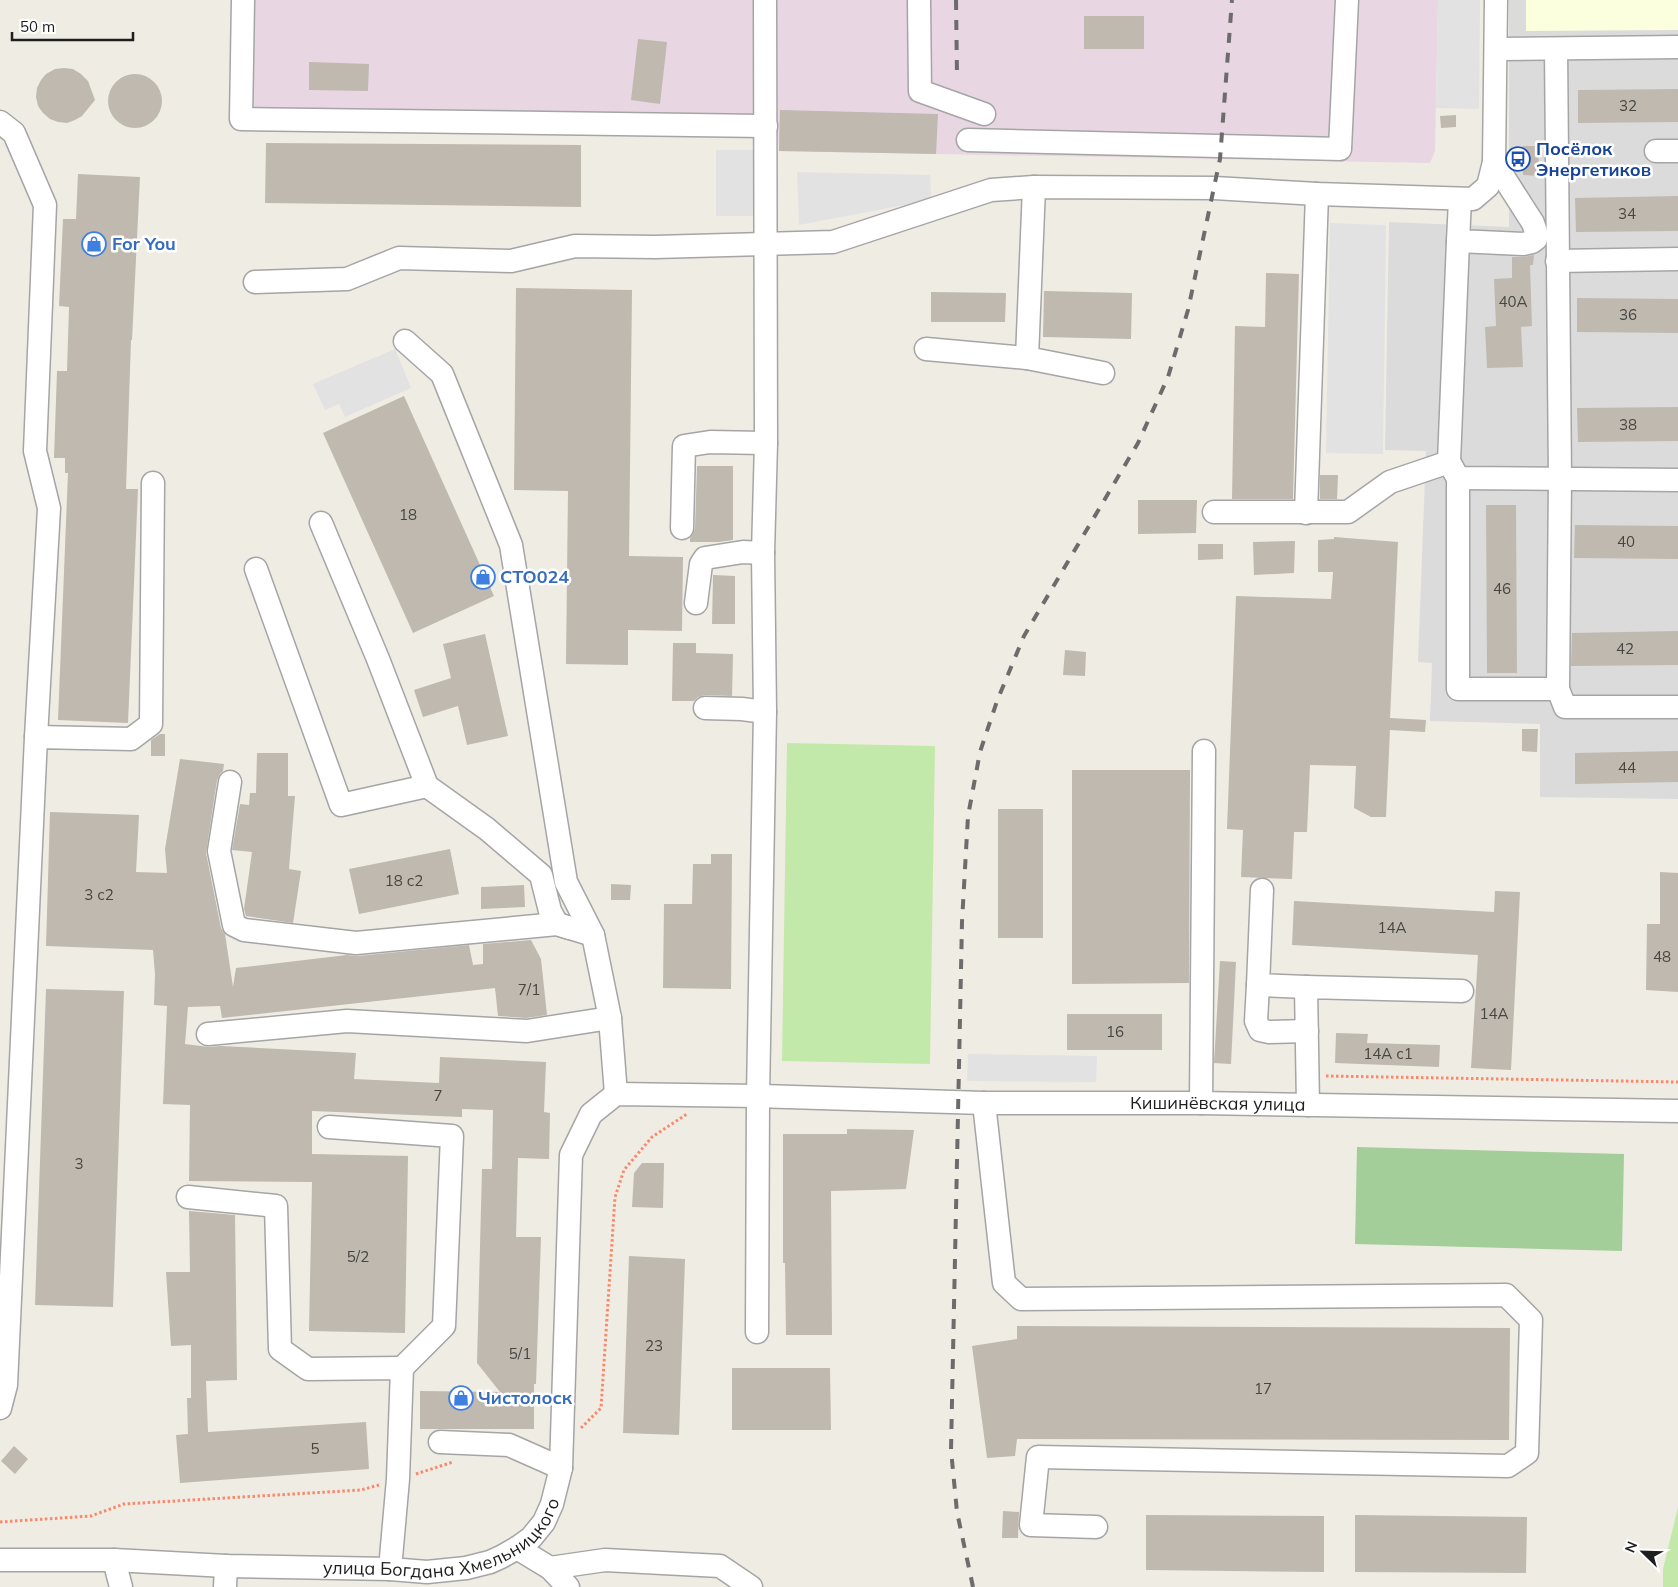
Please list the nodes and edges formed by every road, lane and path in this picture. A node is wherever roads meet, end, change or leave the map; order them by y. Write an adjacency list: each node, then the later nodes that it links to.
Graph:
1 (243, 0): 11 (street)
2 (765, 0): 11 (street)
3 (919, 0): 9 (street)
4 (1346, 0): 12 (street)
5 (1496, 0): 7 (street)
6 (1678, 47): 8 (street)
7 (1496, 49): 8 (street); 15 (street)
8 (1556, 49): 22 (street)
9 (984, 114)
10 (0, 122): 44 (street)
11 (766, 126): 20 (street)
12 (968, 140)
13 (1656, 151): 14 (street)
14 (1678, 151)
15 (1494, 162): 18 (street); 19 (street)
16 (1034, 187): 17 (street); 20 (street); 26 (street)
17 (1317, 194): 18 (street); 34 (street)
18 (1460, 200): 19 (street)
19 (1458, 241): 29 (street)
20 (765, 245): 23 (street); 28 (street)
21 (1678, 260): 22 (street)
22 (1557, 261): 30 (street)
23 (256, 282)
24 (405, 341): 50 (street)
25 (926, 349): 26 (street)
26 (1027, 358): 27 (street)
27 (1103, 373)
28 (766, 443): 36 (street); 37 (street)
29 (1454, 470): 30 (street); 34 (street); 40 (street)
30 (1560, 478): 31 (street); 40 (street)
31 (1678, 480)
32 (153, 483): 44 (street)
33 (1214, 512): 34 (street)
34 (1306, 513)
35 (322, 523): 47 (street)
36 (682, 528)
37 (763, 553): 39 (street); 43 (street)
38 (256, 569): 47 (street)
39 (696, 604)
40 (1558, 689): 41 (street)
41 (1678, 707)
42 (705, 708): 43 (street)
43 (765, 712): 60 (street)
44 (36, 737): 70 (street)
45 (1204, 751): 62 (street)
46 (230, 782): 49 (street)
47 (427, 786): 49 (street)
48 (1262, 890): 51 (street)
49 (557, 924): 50 (street)
50 (593, 935): 54 (street)
51 (1258, 985): 52 (street); 55 (street)
52 (1306, 987): 53 (street); 55 (street)
53 (1462, 991)
54 (610, 1018): 56 (street); 59 (street)
55 (1306, 1031): 57 (street)
56 (208, 1034)
57 (1308, 1076): 58 (path); 63 (street)
58 (1678, 1082)
59 (616, 1094): 60 (street); 72 (street, улица Богдана Хмельницкого)
60 (758, 1096): 61 (street, Кишинёвская улица); 68 (street)
61 (984, 1103): 62 (street, Кишинёвская улица); 76 (street)
62 (1201, 1103): 63 (street, Кишинёвская улица)
63 (1308, 1105): 64 (street, Кишинёвская улица)
64 (1678, 1111)
65 (696, 1114): 72 (path)
66 (329, 1127): 69 (street)
67 (188, 1197): 69 (street)
68 (757, 1332)
69 (402, 1368): 74 (street)
70 (0, 1408)
71 (440, 1442): 72 (street)
72 (561, 1458): 77 (street, улица Богдана Хмельницкого)
73 (453, 1462): 74 (path)
74 (398, 1480): 75 (path); 81 (street)
75 (0, 1522)
76 (1096, 1527)
77 (517, 1548): 80 (street); 83 (street, улица Богдана Хмельницкого)
78 (0, 1560): 79 (street, улица Богдана Хмельницкого)
79 (114, 1560): 82 (street, улица Богдана Хмельницкого); 84 (street)
80 (550, 1568): 85 (street); 86 (street)
81 (390, 1569): 82 (street, улица Богдана Хмельницкого); 83 (street, улица Богдана Хмельницкого)
82 (225, 1576)
83 (427, 1579)
84 (122, 1587)
85 (568, 1587)
86 (751, 1587)

